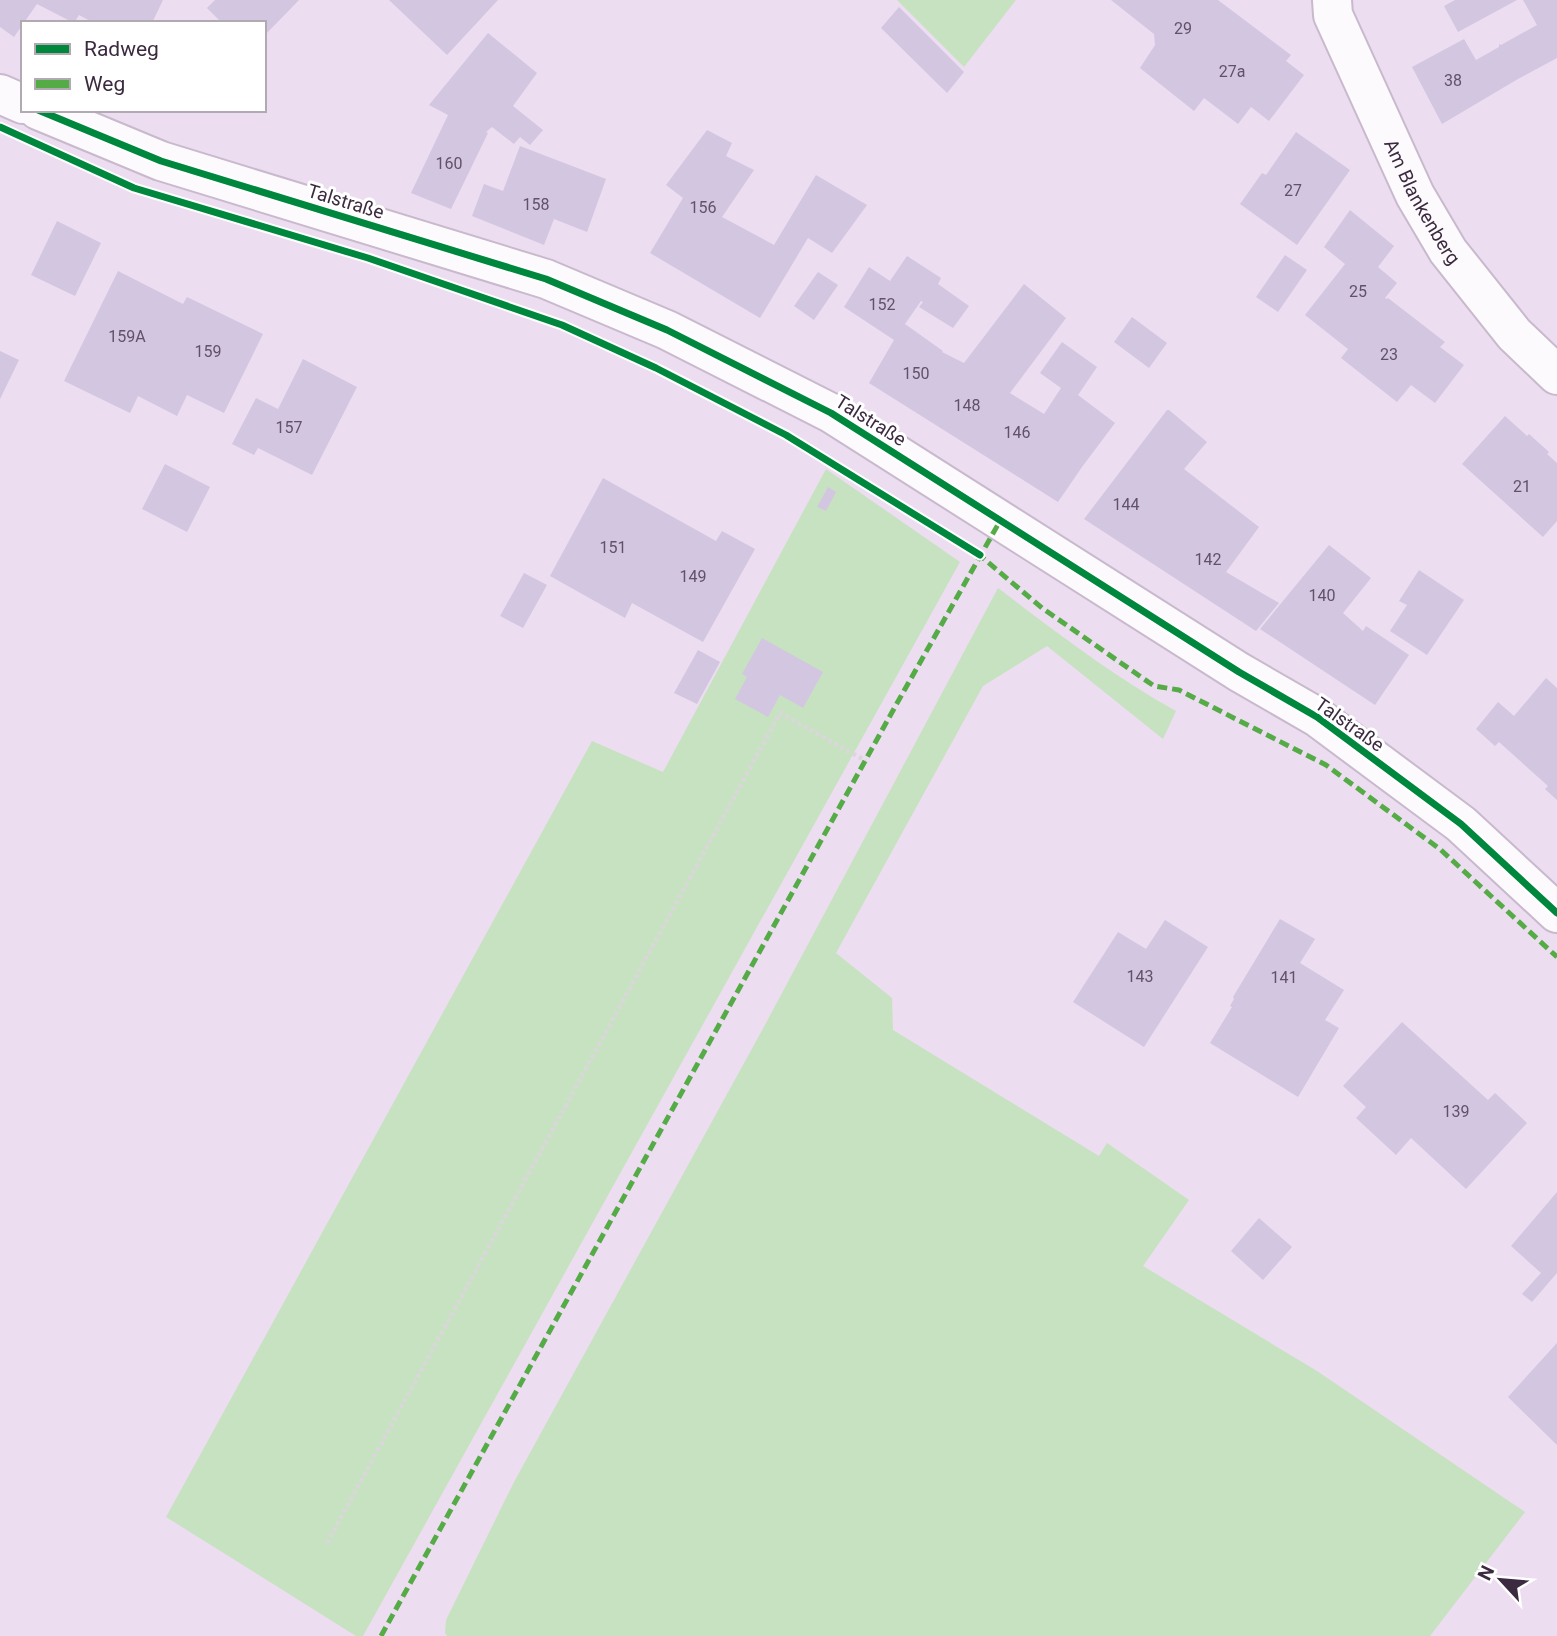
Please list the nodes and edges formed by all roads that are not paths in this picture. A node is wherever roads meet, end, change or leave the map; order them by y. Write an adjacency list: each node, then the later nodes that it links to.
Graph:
1 (1332, 0): 5 (street, Am Blankenberg)
2 (0, 94): 3 (street)
3 (21, 103)
4 (43, 112): 6 (street, Talstraße)
5 (1557, 375)
6 (1557, 913)

